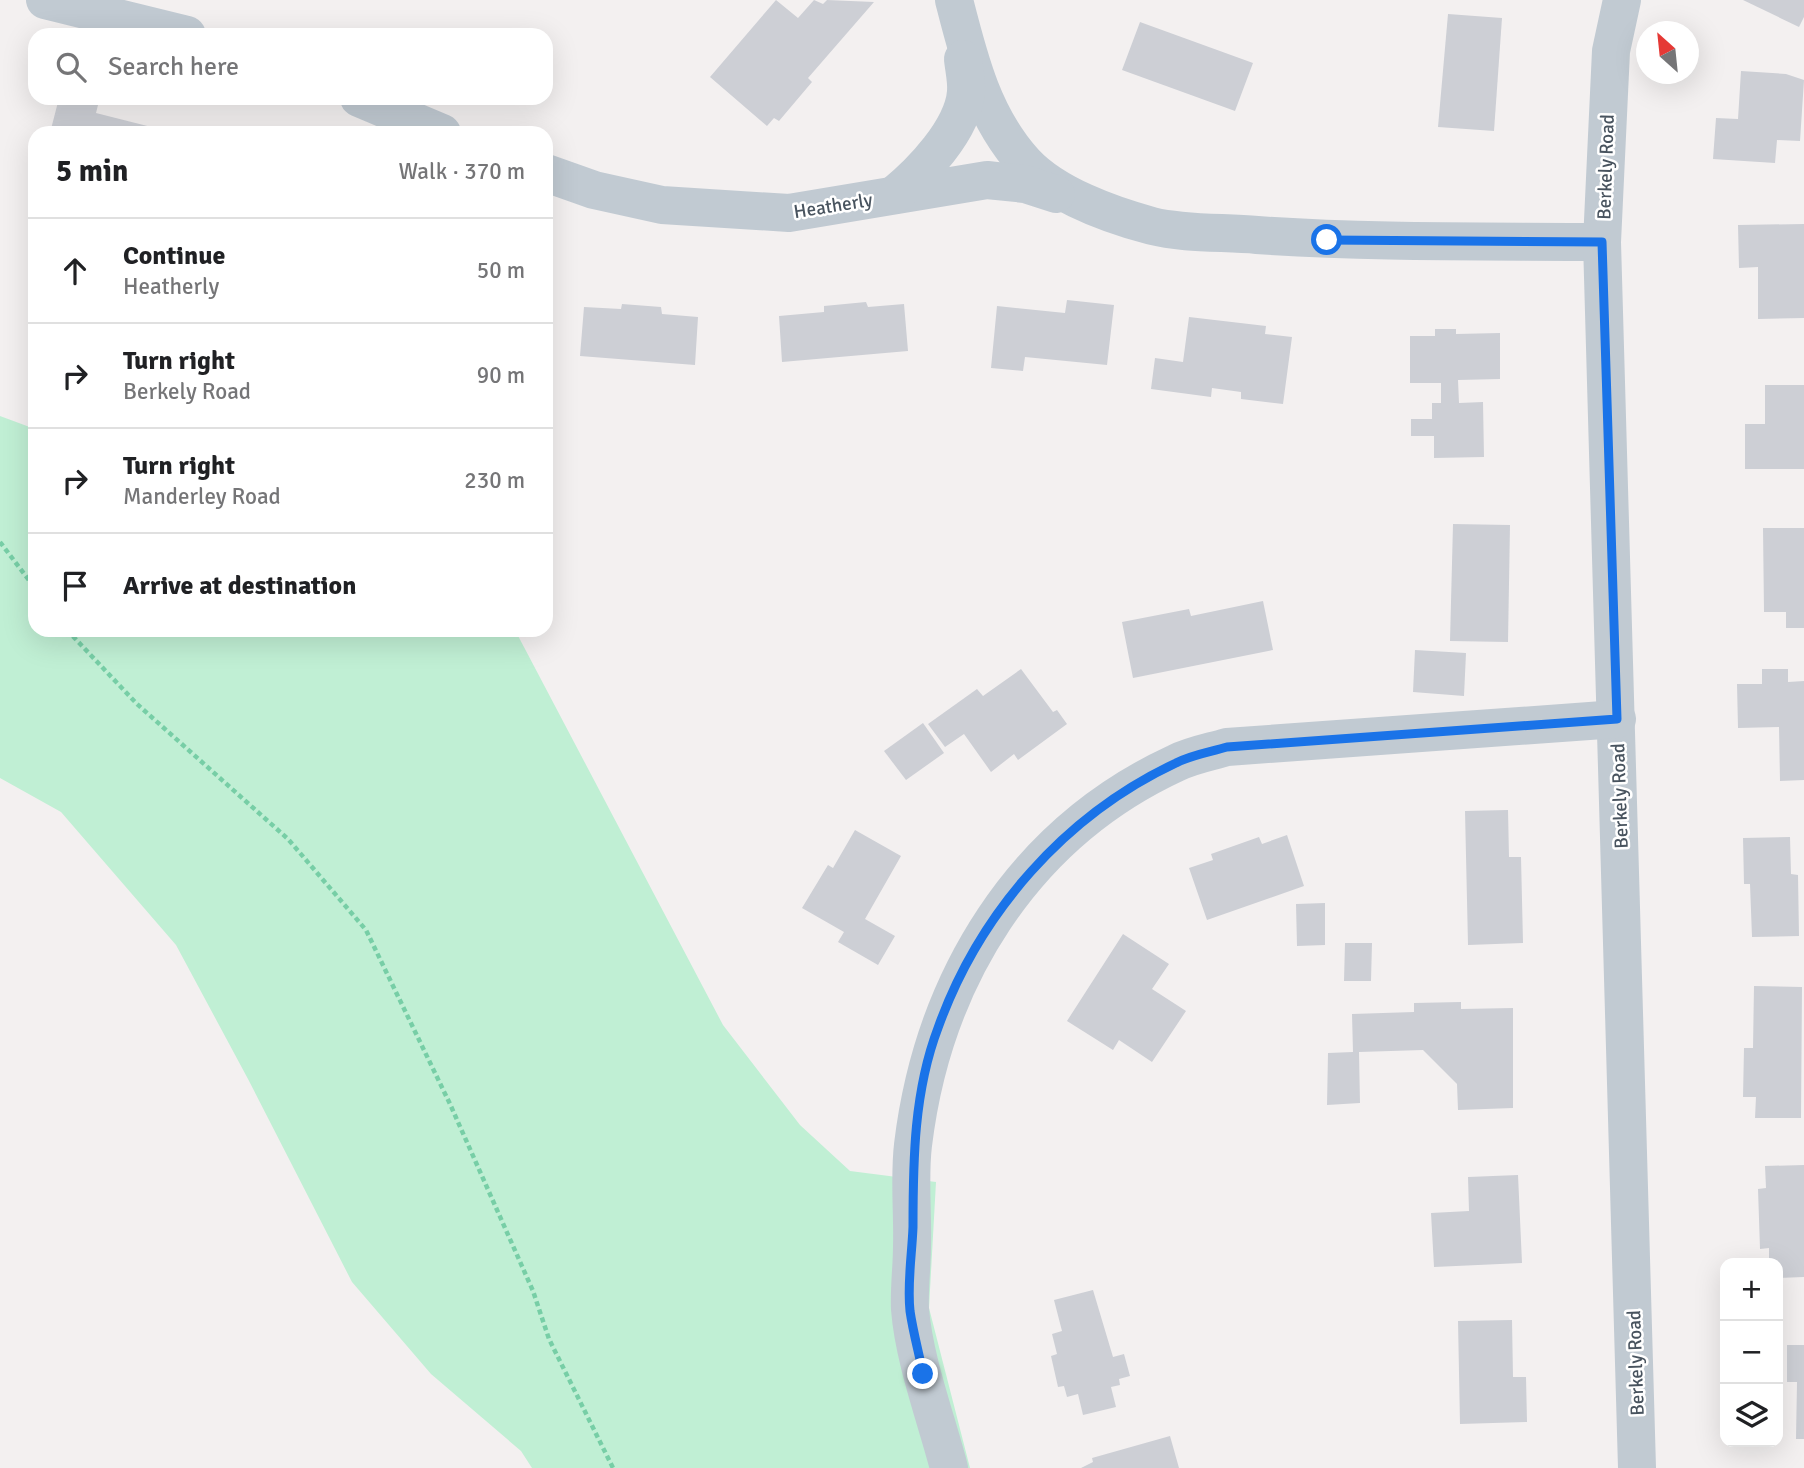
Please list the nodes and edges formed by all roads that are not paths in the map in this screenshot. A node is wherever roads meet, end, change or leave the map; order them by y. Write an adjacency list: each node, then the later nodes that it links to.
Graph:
1 (45, 0): 4 (street)
2 (1622, 0): 10 (street, Berkely Road)
3 (957, 13): 8 (street); 9 (street, Heatherly)
4 (159, 28)
5 (376, 105): 6 (street)
6 (425, 126)
7 (553, 175): 8 (street, Heatherly)
8 (894, 195): 9 (street, Heatherly)
9 (1079, 201): 10 (street, Heatherly)
10 (1602, 242): 11 (street, Berkely Road)
11 (1617, 719): 12 (street); 13 (street, Berkely Road)
12 (949, 1468)
13 (1637, 1468)

